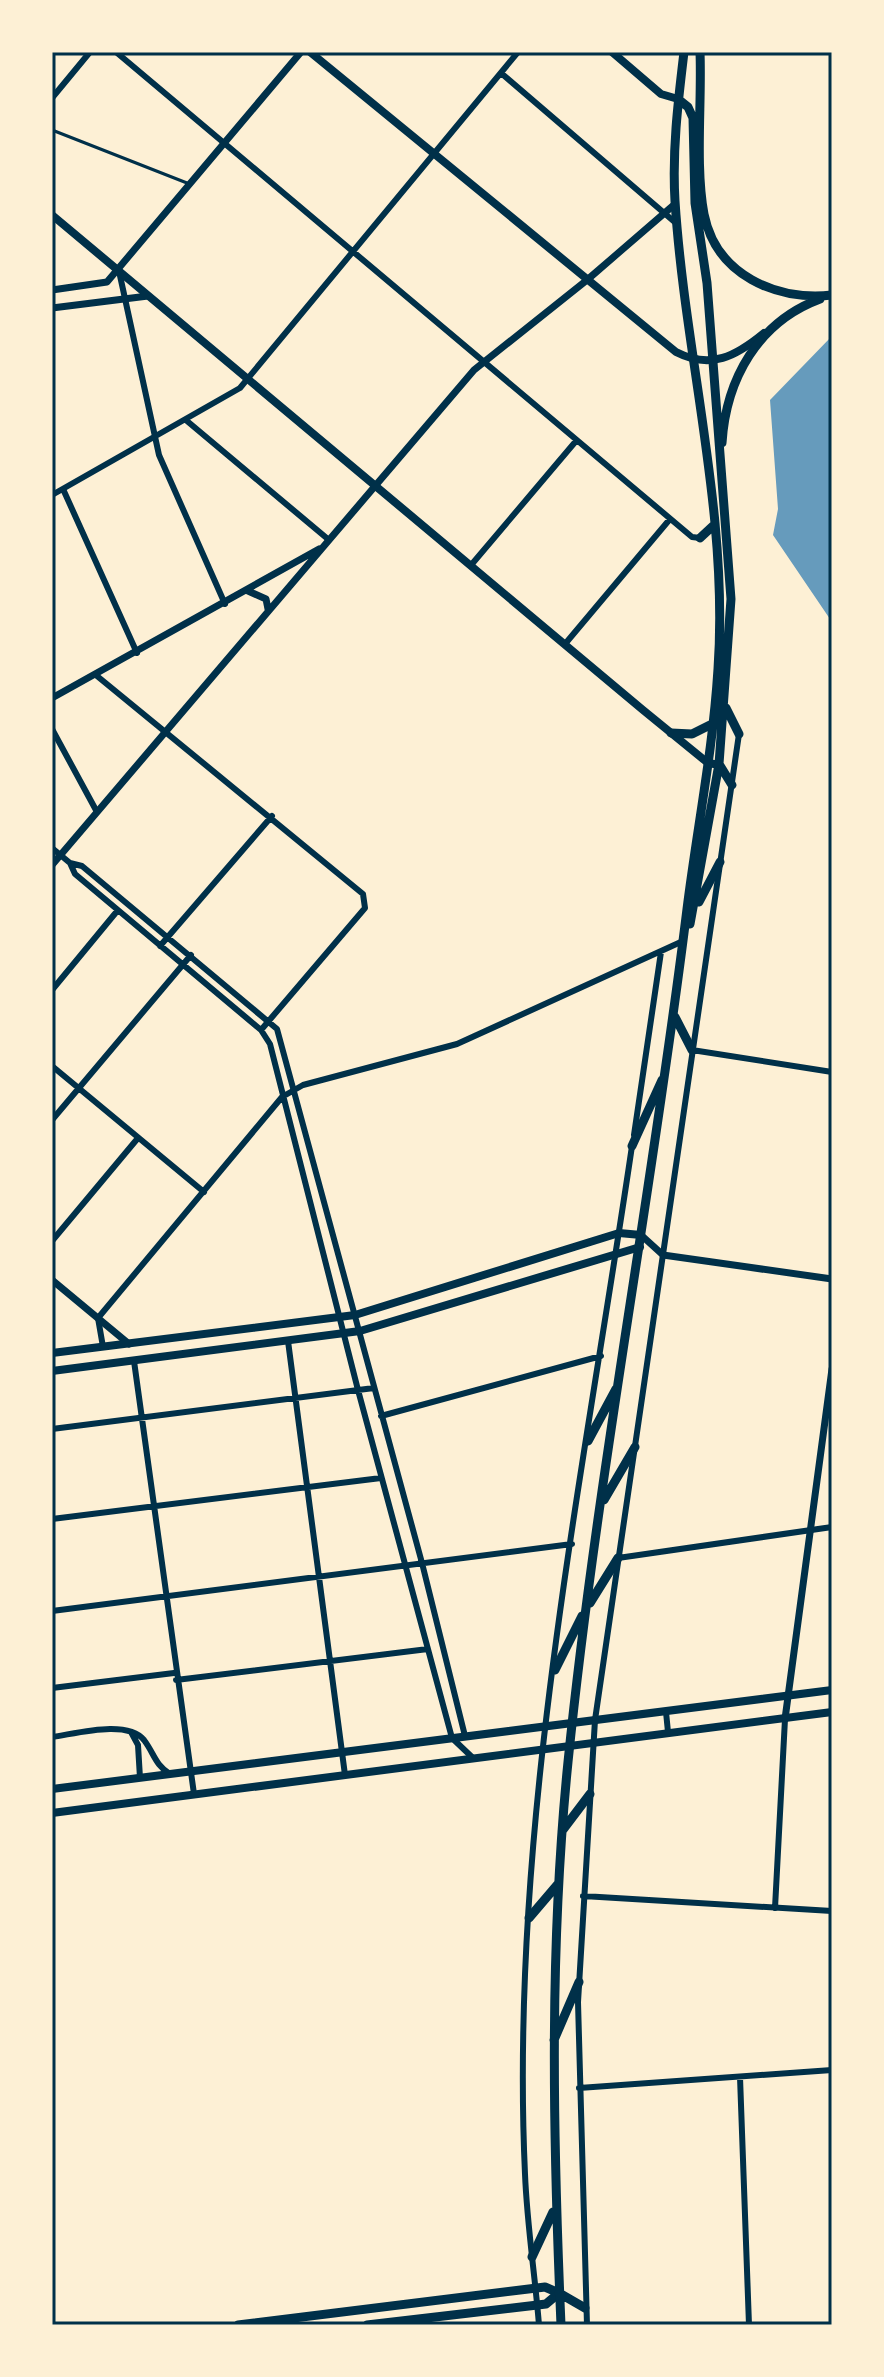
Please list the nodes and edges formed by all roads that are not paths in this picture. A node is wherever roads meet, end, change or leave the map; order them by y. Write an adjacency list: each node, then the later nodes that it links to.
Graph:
1 (90, 52): 10 (street)
2 (116, 52): 13 (street)
3 (301, 52): 13 (street)
4 (310, 52): 14 (main road)
5 (518, 52): 9 (street)
6 (612, 52): 11 (main road)
7 (684, 52): 11 (main road)
8 (700, 52): 24 (main road)
9 (501, 73): 14 (street); 17 (street)
10 (52, 98)
11 (678, 99): 16 (main road); 31 (main road)
12 (52, 130): 15 (lane)
13 (225, 143): 15 (street); 20 (street)
14 (433, 153): 20 (street); 22 (main road)
15 (190, 184): 21 (street)
16 (675, 204): 17 (street); 19 (main road)
17 (665, 214): 19 (street); 22 (street)
18 (52, 215): 21 (main road)
19 (678, 224): 29 (main road)
20 (353, 251): 30 (street); 32 (street)
21 (119, 271): 23 (street); 25 (main road); 26 (street)
22 (587, 280): 29 (main road); 30 (street)
23 (52, 290)
24 (832, 295): 28 (main road)
25 (148, 296): 26 (street); 32 (main road)
26 (125, 299): 27 (street); 34 (street)
27 (52, 308)
28 (795, 311): 31 (main road); 36 (main road)
29 (695, 359): 31 (main road); 42 (main road)
30 (484, 361): 35 (street); 38 (street)
31 (712, 362): 36 (main road)
32 (248, 379): 33 (street); 38 (main road)
33 (187, 421): 34 (street); 44 (street)
34 (154, 439): 39 (street); 47 (street)
35 (576, 441): 41 (street); 45 (street)
36 (721, 482): 53 (main road)
37 (52, 483): 40 (street)
38 (377, 484): 44 (street); 45 (main road)
39 (63, 489): 40 (street); 50 (street)
40 (53, 495)
41 (670, 519): 43 (street); 49 (street)
42 (714, 525): 43 (main road); 54 (main road)
43 (700, 538)
44 (327, 543): 46 (street); 48 (street)
45 (472, 564): 49 (main road)
46 (246, 591): 47 (street); 48 (street)
47 (225, 604): 50 (street)
48 (268, 611): 56 (street)
49 (565, 644): 57 (main road)
50 (137, 653): 51 (street)
51 (97, 676): 52 (street); 56 (street)
52 (52, 698)
53 (726, 708): 58 (main road); 59 (main road)
54 (712, 724): 57 (main road); 59 (main road)
55 (52, 729): 61 (street)
56 (165, 731): 61 (street); 62 (street)
57 (671, 733): 59 (main road)
58 (739, 734): 60 (street)
59 (714, 764): 60 (main road); 69 (main road); 71 (main road)
60 (732, 785): 65 (street)
61 (97, 812): 64 (street)
62 (272, 816): 70 (street); 78 (street)
63 (52, 848): 64 (street)
64 (60, 855): 66 (street); 67 (street)
65 (720, 862): 69 (main road); 79 (street)
66 (70, 863): 68 (street); 70 (street)
67 (52, 865)
68 (118, 910): 72 (street); 76 (street)
69 (693, 912): 71 (main road)
70 (168, 937): 72 (street); 74 (street)
71 (685, 940): 73 (street); 77 (main road)
72 (160, 946): 75 (street)
73 (661, 952): 84 (street); 88 (street)
74 (191, 955): 75 (street); 78 (street)
75 (182, 965): 78 (street); 83 (street)
76 (52, 990)
77 (674, 1016): 79 (main road); 81 (main road)
78 (265, 1025): 84 (street); 85 (street)
79 (692, 1050): 82 (street); 94 (street)
80 (52, 1066): 83 (street)
81 (667, 1069): 88 (main road); 91 (main road)
82 (832, 1072)
83 (79, 1088): 86 (street); 87 (street)
84 (294, 1090): 85 (street); 98 (street)
85 (282, 1097): 89 (street); 99 (street)
86 (52, 1120)
87 (138, 1138): 89 (street); 92 (street)
88 (632, 1146): 90 (street)
89 (204, 1192): 100 (street)
90 (619, 1233): 91 (main road); 95 (street); 98 (main road)
91 (641, 1235): 93 (main road); 94 (street)
92 (52, 1241)
93 (640, 1247): 94 (street); 95 (main road); 111 (main road)
94 (660, 1252): 96 (street); 119 (street)
95 (616, 1255): 101 (main road); 107 (street)
96 (832, 1279)
97 (52, 1280): 100 (street)
98 (355, 1315): 99 (main road); 101 (street)
99 (339, 1317): 102 (street); 104 (main road)
100 (98, 1318): 104 (street); 105 (street)
101 (360, 1331): 102 (main road); 112 (street)
102 (344, 1333): 103 (main road); 113 (street)
103 (288, 1341): 108 (main road); 114 (street)
104 (129, 1344): 105 (main road)
105 (103, 1347): 106 (main road)
106 (52, 1353)
107 (601, 1356): 115 (street); 118 (street)
108 (134, 1361): 110 (main road); 116 (street)
109 (832, 1369): 126 (street)
110 (52, 1371)
111 (619, 1383): 118 (main road); 122 (main road)
112 (374, 1388): 113 (street); 115 (street)
113 (358, 1390): 114 (street); 120 (street)
114 (295, 1397): 116 (street); 121 (street)
115 (381, 1416): 129 (street)
116 (142, 1417): 117 (street); 123 (street)
117 (52, 1429)
118 (588, 1441): 127 (street)
119 (635, 1447): 122 (main road); 128 (street)
120 (381, 1478): 121 (street); 130 (street)
121 (306, 1486): 123 (street); 131 (street)
122 (602, 1503): 133 (main road)
123 (153, 1506): 124 (street); 132 (street)
124 (52, 1519)
125 (832, 1527): 126 (street)
126 (810, 1530): 128 (street); 141 (street)
127 (572, 1544): 129 (street); 137 (street)
128 (618, 1558): 133 (main road); 145 (street)
129 (422, 1563): 130 (street); 150 (street)
130 (406, 1565): 131 (street); 135 (street)
131 (318, 1576): 132 (street); 136 (street)
132 (165, 1596): 134 (street); 138 (street)
133 (586, 1608): 137 (main road); 146 (main road)
134 (52, 1611)
135 (428, 1649): 136 (street); 152 (street)
136 (329, 1661): 138 (street); 156 (street)
137 (555, 1670): 147 (street)
138 (175, 1676): 139 (street); 158 (street)
139 (52, 1688)
140 (832, 1690): 141 (main road)
141 (786, 1696): 142 (main road); 144 (street)
142 (666, 1712): 145 (main road); 149 (street)
143 (832, 1712): 144 (main road)
144 (785, 1719): 149 (main road); 169 (street)
145 (595, 1720): 146 (main road); 153 (street)
146 (573, 1722): 147 (main road); 154 (main road)
147 (546, 1725): 150 (main road); 155 (street)
148 (131, 1732): 151 (street); 159 (street); 161 (street)
149 (668, 1732): 153 (main road)
150 (465, 1736): 152 (main road)
151 (52, 1737)
152 (452, 1738): 156 (main road); 157 (street)
153 (593, 1741): 154 (main road); 164 (street)
154 (570, 1745): 155 (main road); 166 (main road)
155 (544, 1748): 157 (main road); 171 (street)
156 (342, 1753): 158 (main road); 160 (street)
157 (473, 1758): 160 (main road)
158 (189, 1772): 159 (main road); 163 (street)
159 (170, 1774): 161 (main road)
160 (345, 1775): 163 (main road)
161 (140, 1778): 162 (main road)
162 (52, 1789)
163 (194, 1794): 165 (main road)
164 (590, 1794): 166 (main road); 168 (street)
165 (52, 1813)
166 (562, 1831): 167 (main road)
167 (558, 1884): 171 (main road); 173 (main road)
168 (583, 1896): 169 (street); 172 (street)
169 (775, 1908): 170 (street)
170 (832, 1911)
171 (529, 1918): 178 (street)
172 (579, 1982): 173 (main road); 176 (street)
173 (552, 2043): 177 (main road)
174 (832, 2070): 175 (street)
175 (740, 2077): 176 (street); 190 (street)
176 (579, 2088): 182 (street)
177 (555, 2208): 178 (main road); 180 (main road)
178 (532, 2257): 179 (street)
179 (536, 2288): 180 (main road); 181 (street); 183 (main road)
180 (559, 2293): 181 (main road); 182 (main road); 188 (main road)
181 (538, 2305): 186 (main road); 187 (street)
182 (585, 2308): 189 (street)
183 (333, 2313): 184 (main road); 185 (street)
184 (238, 2325)
185 (334, 2325)
186 (367, 2325)
187 (539, 2325)
188 (561, 2325)
189 (587, 2325)
190 (749, 2325)

